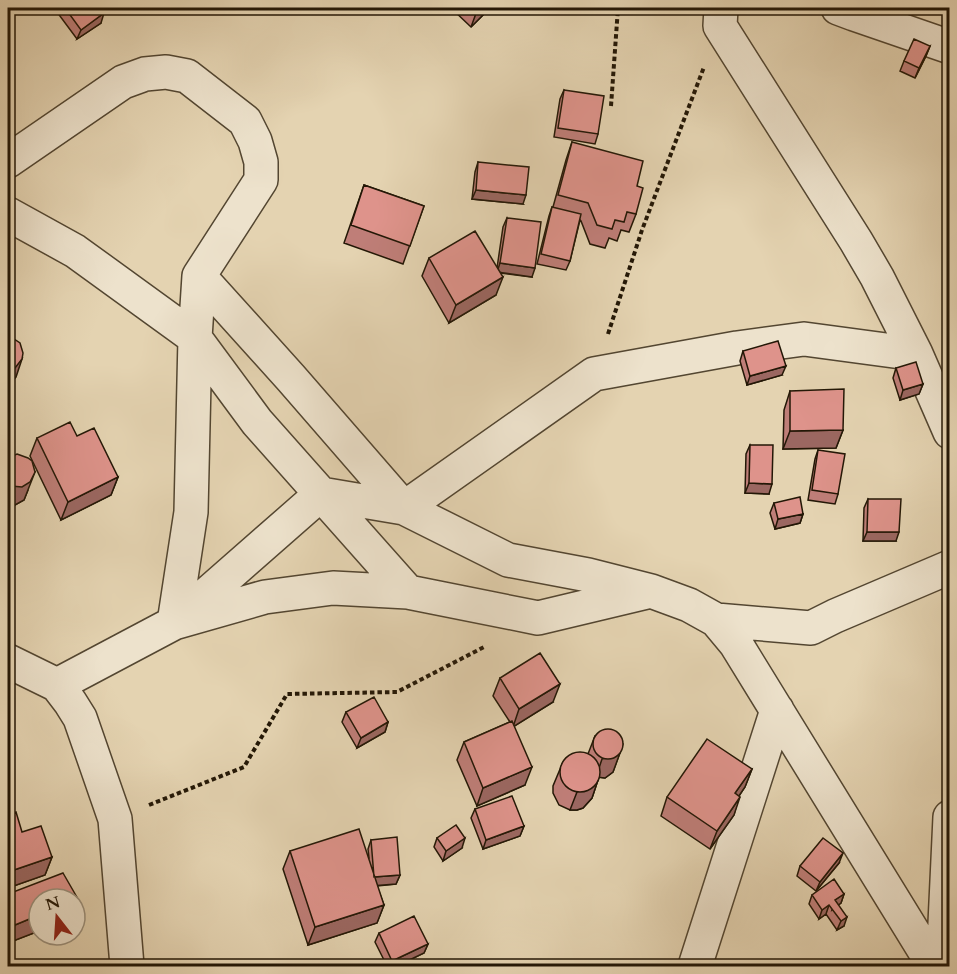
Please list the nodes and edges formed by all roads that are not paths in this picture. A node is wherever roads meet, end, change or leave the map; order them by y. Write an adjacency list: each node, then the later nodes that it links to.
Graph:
1 (838, 8): 3 (street)
2 (720, 17): 8 (street)
3 (950, 47)
4 (8, 160): 6 (street)
5 (8, 214): 7 (street)
6 (199, 276): 7 (street); 12 (street)
7 (195, 338): 11 (street); 17 (street)
8 (916, 354): 9 (street); 12 (street)
9 (942, 391): 10 (street)
10 (950, 432)
11 (321, 494): 12 (street); 15 (street); 17 (street)
12 (404, 508): 14 (street)
13 (950, 567): 16 (street)
14 (651, 591): 15 (street); 16 (street)
15 (408, 592): 17 (street)
16 (716, 620): 20 (street)
17 (174, 623): 19 (street)
18 (8, 661): 19 (street)
19 (57, 686): 22 (street)
20 (777, 710): 23 (street); 24 (street)
21 (950, 817): 25 (street)
22 (127, 966)
23 (695, 966)
24 (934, 966)
25 (943, 966)

